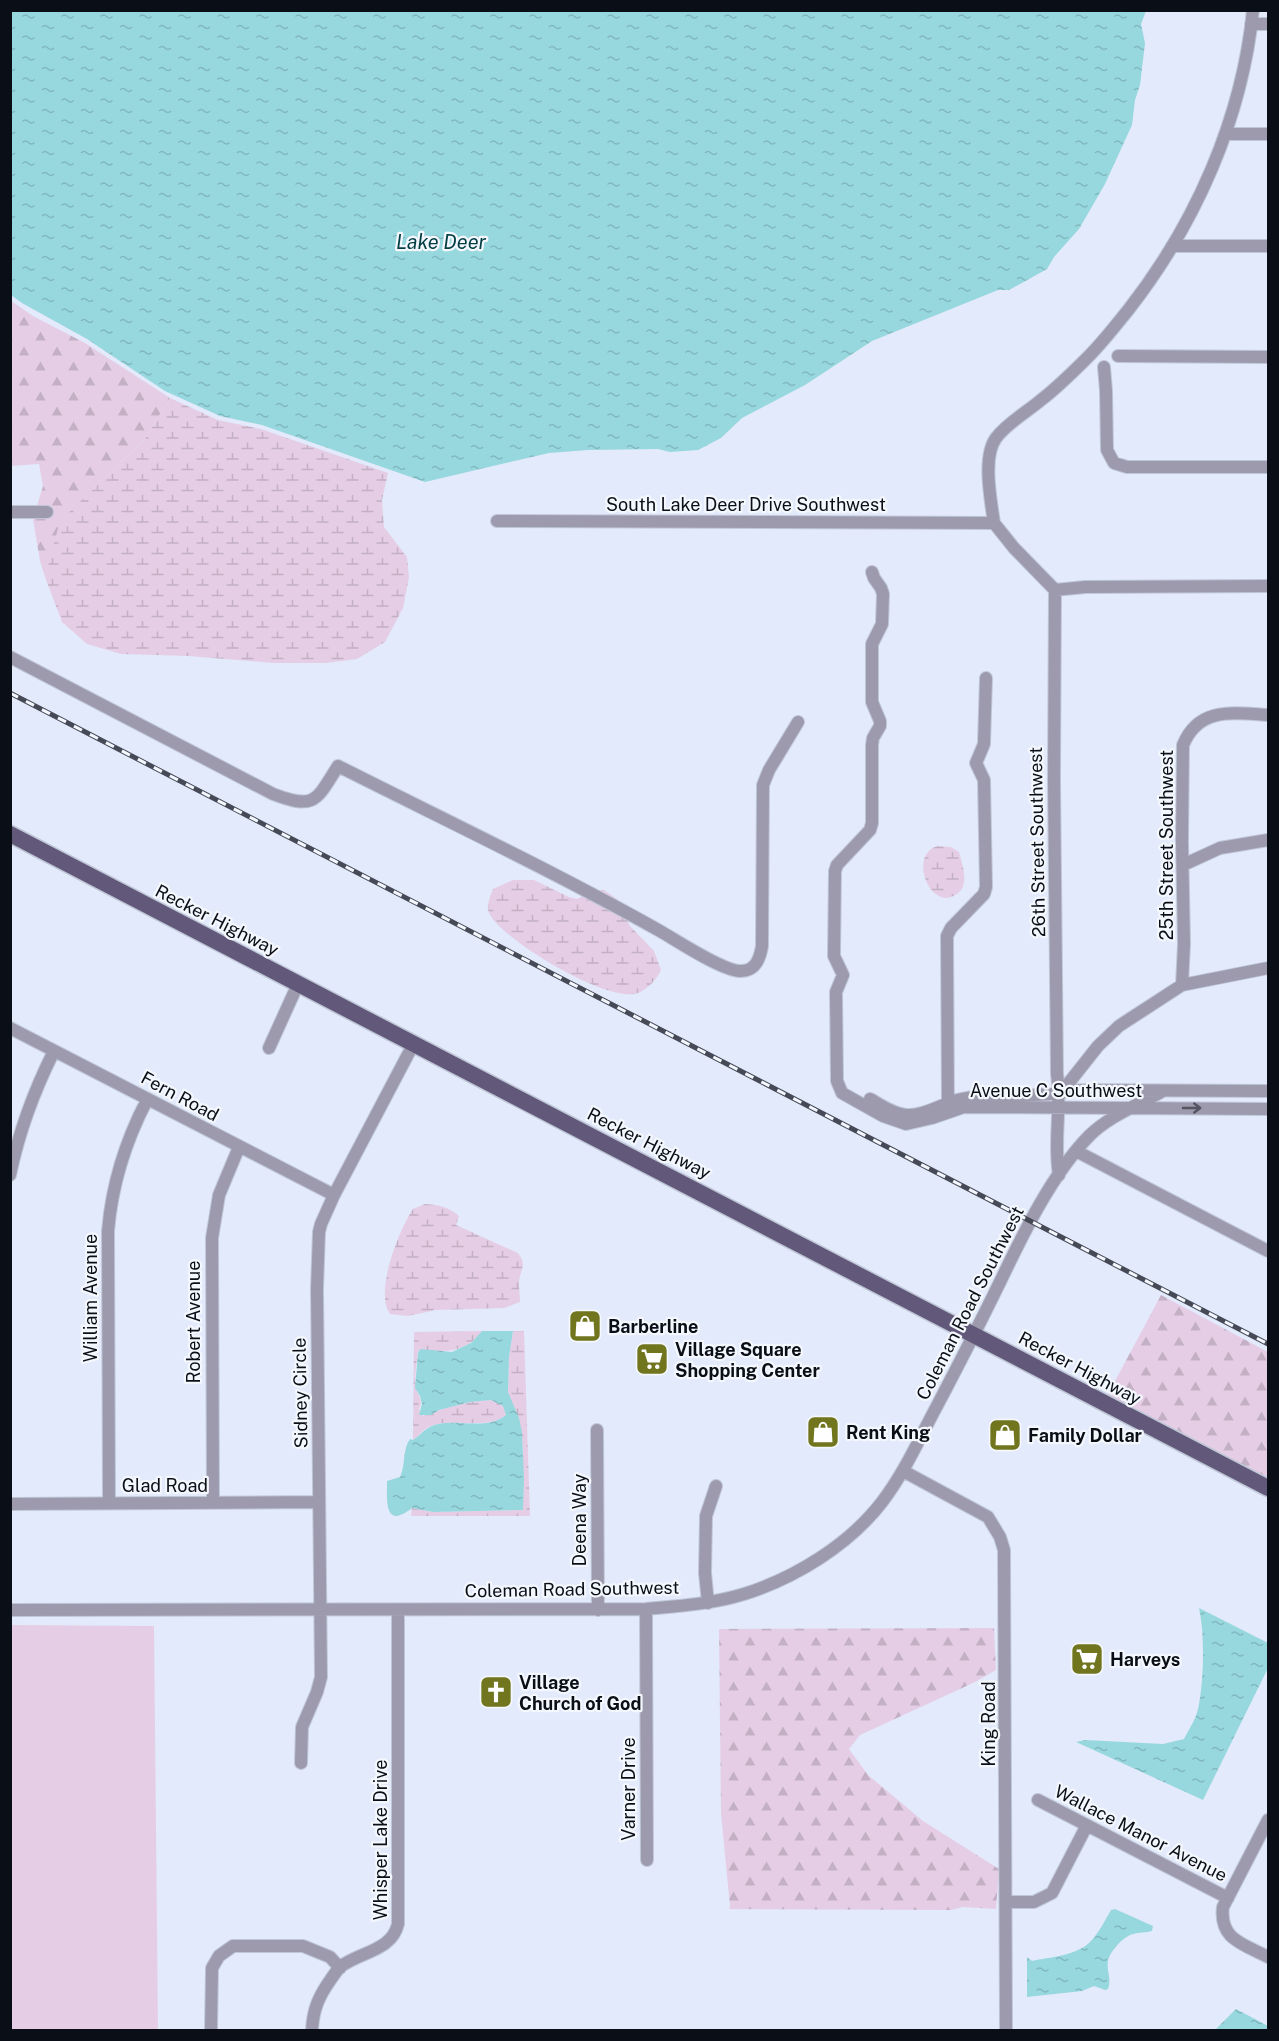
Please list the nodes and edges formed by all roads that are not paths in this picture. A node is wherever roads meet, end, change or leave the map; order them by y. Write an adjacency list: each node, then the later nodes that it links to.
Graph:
1 (1253, 10): 2 (street)
2 (1251, 24): 3 (street); 4 (street)
3 (1269, 24)
4 (1225, 134): 5 (street); 6 (street)
5 (1269, 134)
6 (1172, 246): 7 (street); 8 (street)
7 (1269, 246)
8 (1104, 340): 9 (street); 10 (street)
9 (1118, 356): 11 (street); 12 (street)
10 (1089, 357): 12 (street); 17 (street)
11 (1269, 357)
12 (1104, 367): 13 (street)
13 (1269, 467)
14 (10, 512): 15 (street)
15 (47, 512)
16 (497, 521): 17 (street, South Lake Deer Drive Southwest)
17 (994, 523): 20 (street)
18 (872, 572): 39 (street, Avenue C Southwest)
19 (1269, 586): 20 (street)
20 (1055, 590): 38 (street, 26th Street Southwest)
21 (10, 657): 24 (street)
22 (986, 678): 39 (street)
23 (1269, 715): 27 (street, 25th Street Southwest)
24 (798, 722)
25 (10, 834): 29 (main road, Recker Highway)
26 (1269, 840): 27 (street)
27 (1183, 865): 30 (street, 25th Street Southwest)
28 (1269, 968): 30 (street)
29 (298, 984): 32 (main road, Recker Highway); 33 (street)
30 (1182, 986): 38 (street)
31 (10, 1029): 34 (street, Fern Road)
32 (414, 1043): 46 (street, Sidney Circle); 48 (main road, Recker Highway)
33 (269, 1048)
34 (54, 1051): 37 (street, Fern Road); 45 (street)
35 (1163, 1091): 36 (street, Avenue C Southwest); 38 (street, Avenue C Southwest); 40 (street, Coleman Road Southwest)
36 (1269, 1091)
37 (147, 1100): 42 (street, Fern Road); 54 (street, William Avenue)
38 (1060, 1100): 39 (street, Avenue C Southwest); 40 (street, Avenue C Southwest); 44 (street, 26th Street Southwest)
39 (947, 1108)
40 (1134, 1108): 41 (street, Avenue C Southwest, one-way to 41); 43 (street, Coleman Road Southwest)
41 (1269, 1108)
42 (239, 1147): 46 (street, Fern Road); 55 (street, Robert Avenue)
43 (1076, 1151): 44 (street, Coleman Road Southwest); 47 (street)
44 (1059, 1174): 48 (street, Coleman Road Southwest)
45 (10, 1175)
46 (334, 1195): 53 (street, Sidney Circle)
47 (1269, 1251)
48 (974, 1334): 50 (street, Coleman Road Southwest); 52 (main road, Recker Highway)
49 (597, 1430): 62 (street, Deena Way)
50 (903, 1471): 57 (street, Coleman Road Southwest); 69 (street, King Road)
51 (716, 1486): 57 (street)
52 (1269, 1488)
53 (320, 1502): 55 (street, Glad Road); 58 (street, Sidney Circle)
54 (109, 1503): 55 (street, Glad Road); 56 (street, Glad Road)
55 (213, 1503)
56 (10, 1504)
57 (708, 1603): 59 (street, Coleman Road Southwest)
58 (319, 1609): 60 (street, Coleman Road Southwest); 61 (street, Coleman Road Southwest); 63 (street, Sidney Circle)
59 (646, 1609): 62 (street, Coleman Road Southwest); 67 (street, Varner Drive)
60 (10, 1610)
61 (398, 1610): 62 (street, Coleman Road Southwest); 71 (street, Whisper Lake Drive)
62 (598, 1610)
63 (301, 1762)
64 (1038, 1800): 65 (street, Wallace Manor Avenue)
65 (1087, 1825): 68 (street, Wallace Manor Avenue); 69 (street)
66 (1267, 1825): 68 (street)
67 (647, 1860)
68 (1228, 1898): 70 (street)
69 (1006, 1902): 74 (street, King Road)
70 (1269, 1957)
71 (340, 1968): 72 (street); 73 (street, Whisper Lake Drive)
72 (211, 2031)
73 (312, 2031)
74 (1006, 2031)

